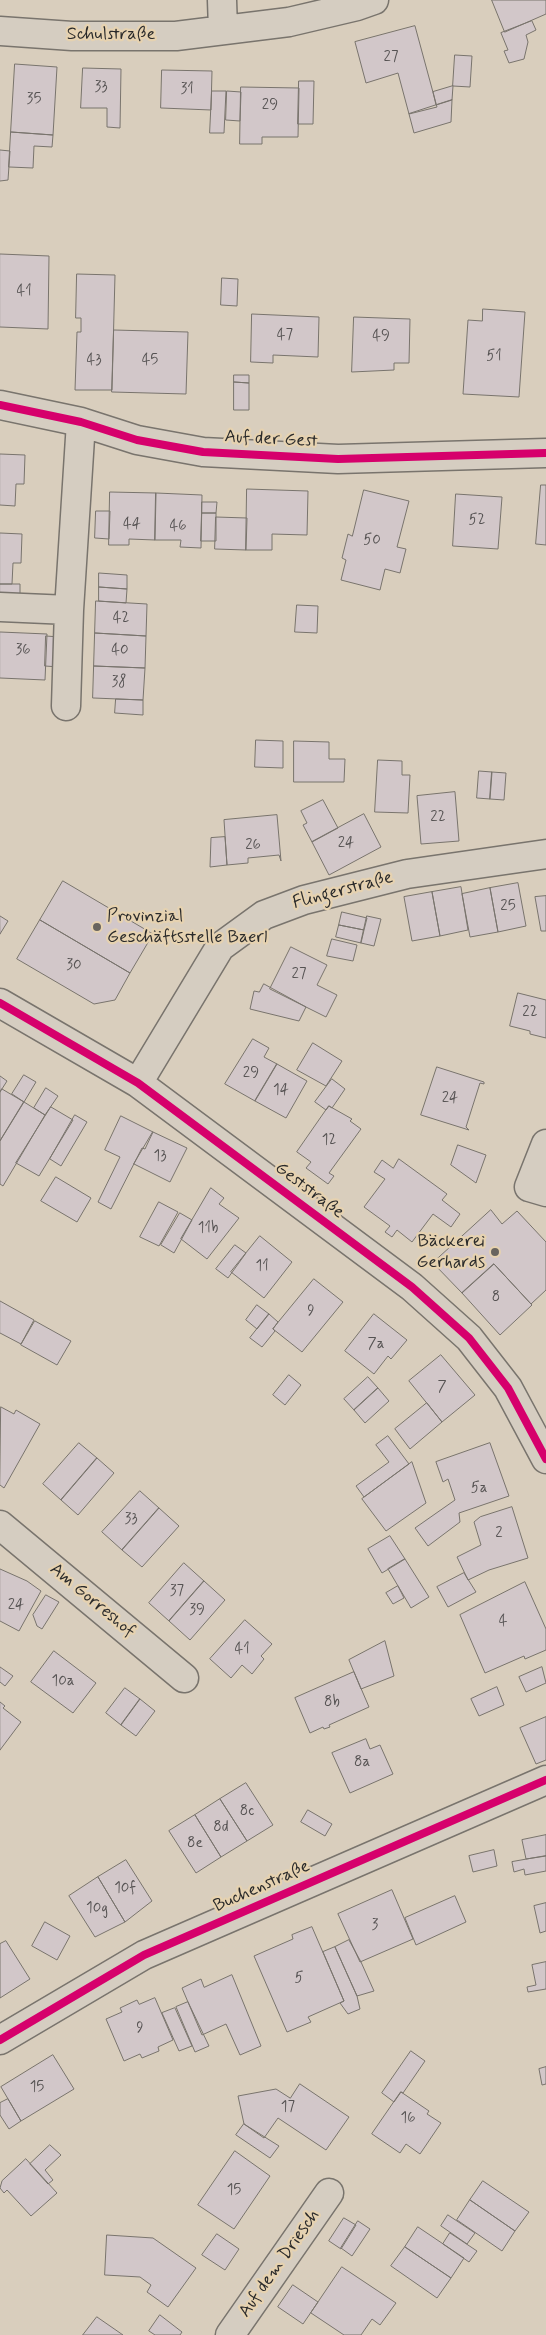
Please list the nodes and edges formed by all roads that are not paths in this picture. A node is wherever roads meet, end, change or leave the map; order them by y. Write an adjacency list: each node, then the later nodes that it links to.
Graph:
1 (222, 0): 3 (street)
2 (374, 0): 3 (street, Schulstraße)
3 (223, 30): 4 (street, Schulstraße)
4 (0, 31)
5 (0, 405): 6 (street, Auf der Gest)
6 (81, 422): 7 (street, Auf der Gest); 9 (street)
7 (546, 453)
8 (0, 607): 9 (street)
9 (69, 610): 10 (street)
10 (66, 706)
11 (546, 854): 13 (street, Flingerstraße)
12 (0, 1003): 13 (street, Geststraße)
13 (138, 1083): 16 (street, Geststraße)
14 (546, 1144): 15 (street)
15 (546, 1192)
16 (546, 1459)
17 (0, 1526): 18 (street, Am Gorreshof)
18 (184, 1678)
19 (546, 1780): 20 (street, Buchenstraße)
20 (0, 2040)
21 (329, 2193): 22 (street, Auf dem Driesch)
22 (230, 2335)

